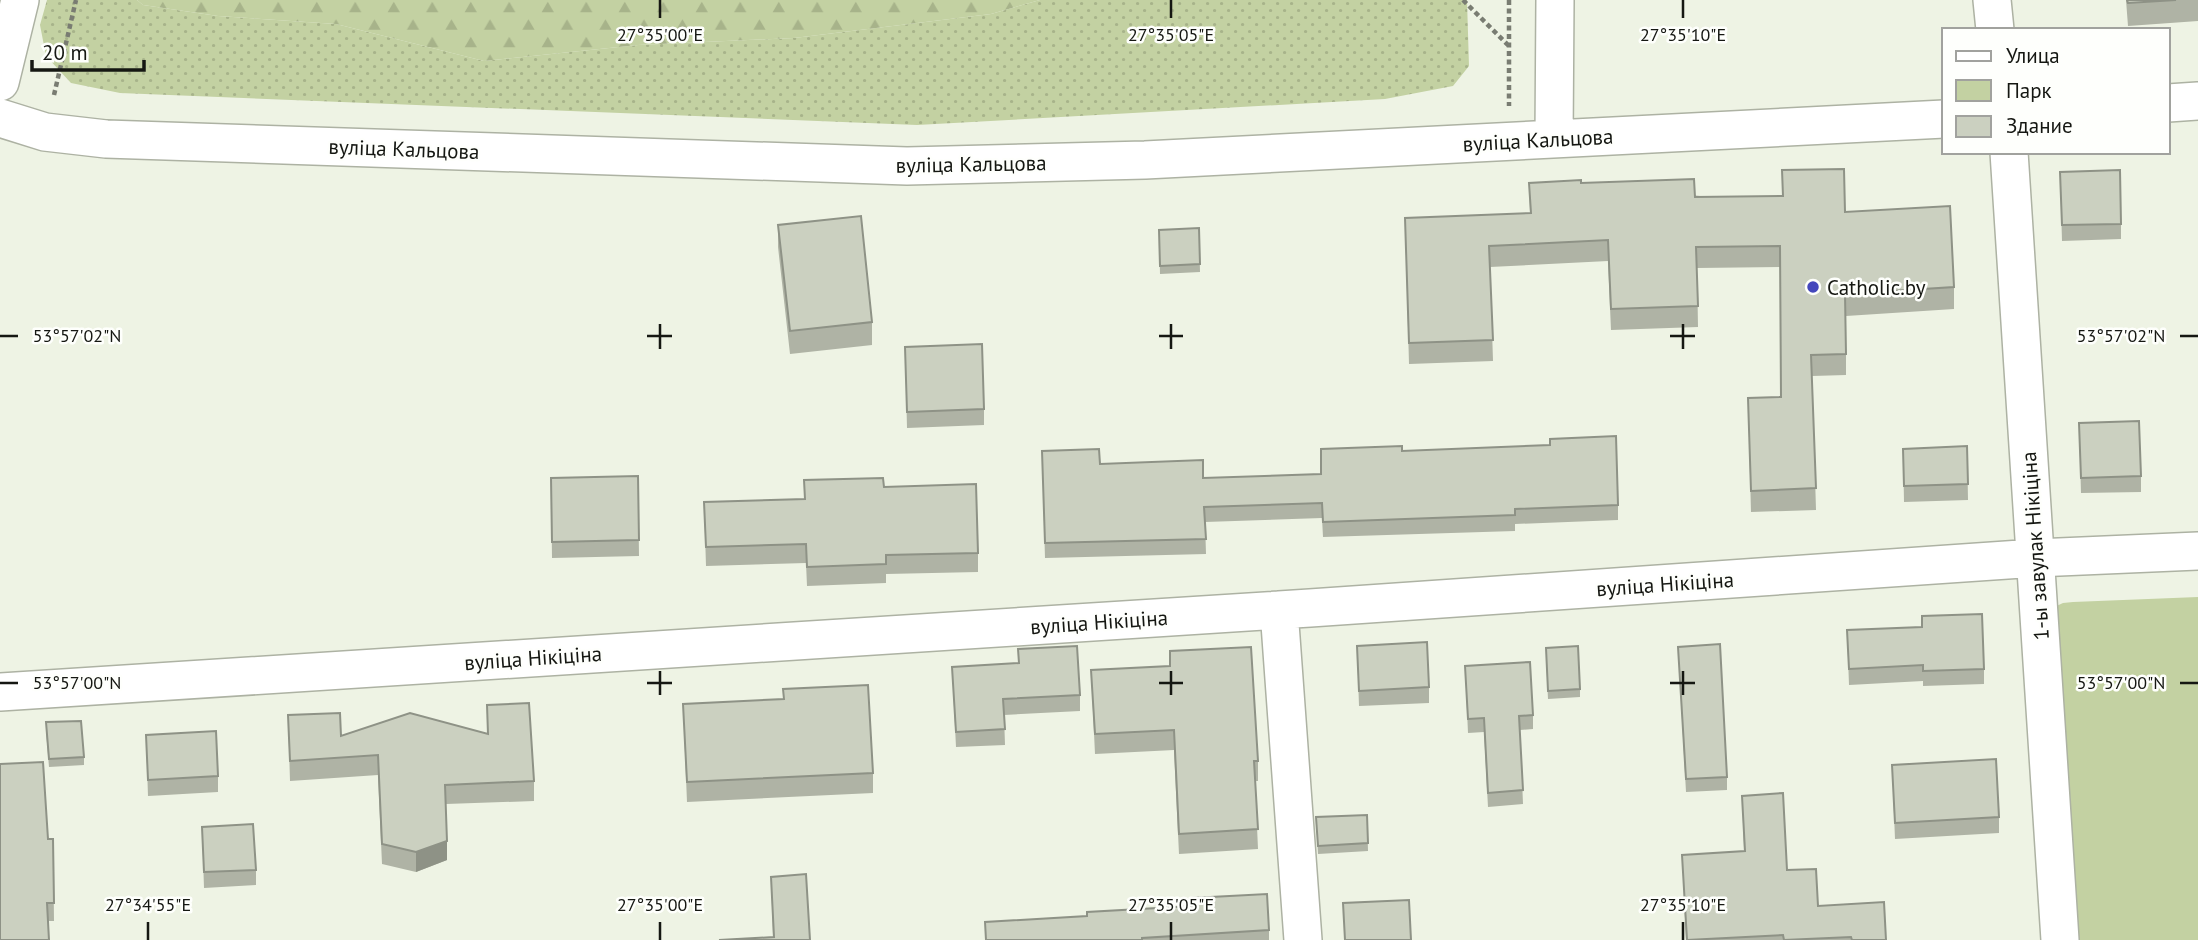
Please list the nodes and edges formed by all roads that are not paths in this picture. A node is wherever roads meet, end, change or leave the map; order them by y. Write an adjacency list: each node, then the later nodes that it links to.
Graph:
1 (20, 0): 5 (street)
2 (1555, 0): 10 (street)
3 (1992, 0): 4 (street)
4 (1996, 28)
5 (2, 58)
6 (2198, 101): 7 (street)
7 (2170, 103)
8 (0, 118): 10 (street, вуліца Кальцова)
9 (1942, 120): 10 (street, вуліца Кальцова)
10 (1554, 139)
11 (2009, 154): 13 (street, 1-ы завулак Нікіціна)
12 (2198, 551): 13 (street, вуліца Нікіціна)
13 (2036, 558): 14 (street, вуліца Нікіціна); 17 (street, 1-ы завулак Нікіціна)
14 (1279, 610): 15 (street, вуліца Нікіціна); 16 (street)
15 (0, 692)
16 (1303, 940)
17 (2060, 940)

